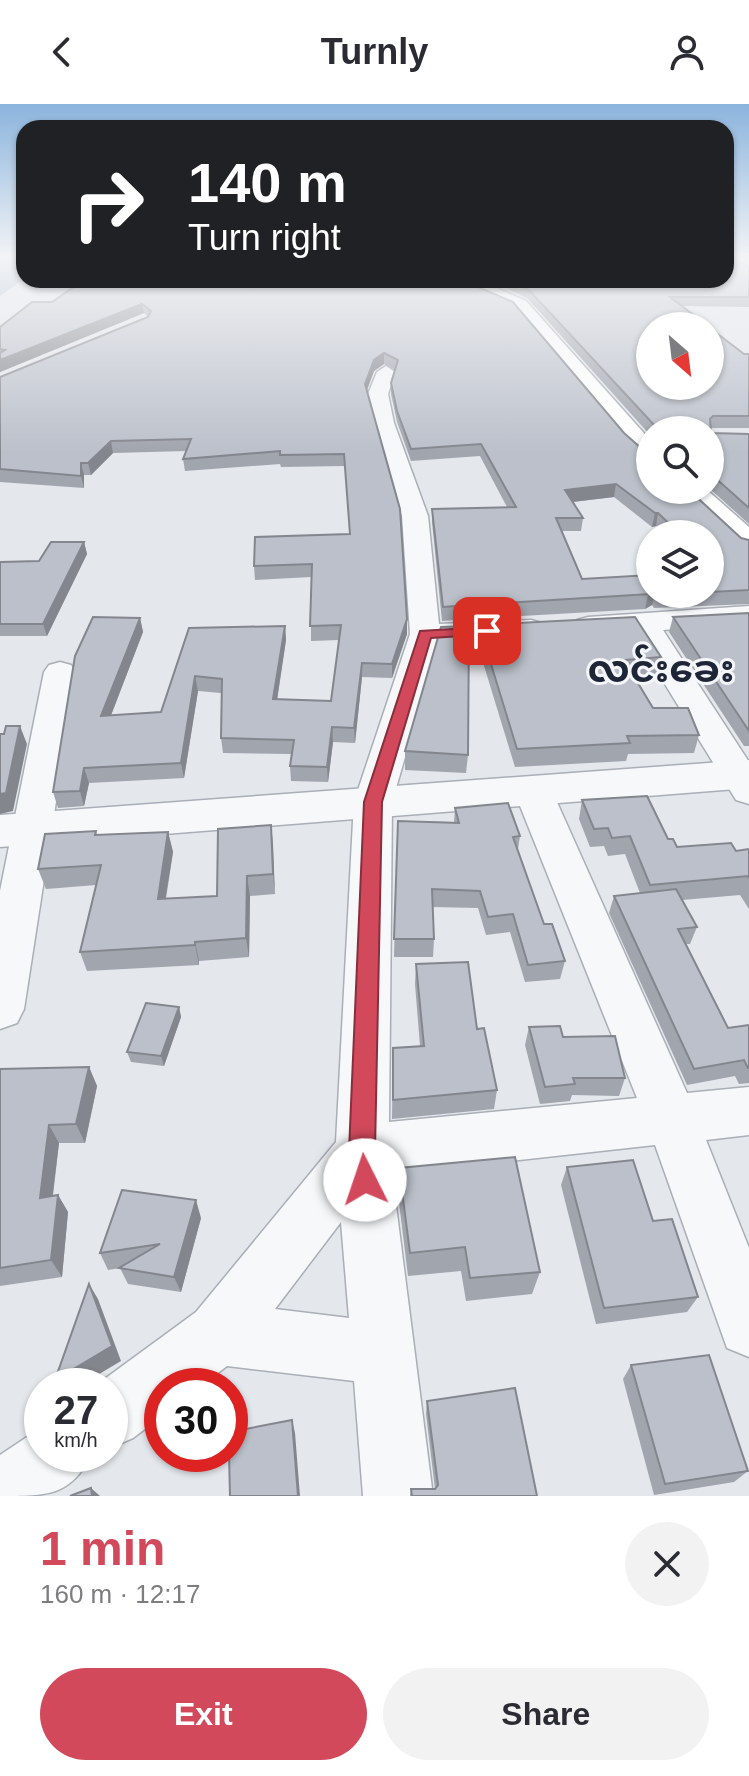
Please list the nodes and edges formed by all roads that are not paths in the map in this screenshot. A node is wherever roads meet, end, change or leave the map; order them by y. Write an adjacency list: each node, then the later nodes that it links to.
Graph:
1 (536, 322): 3 (main road)
2 (386, 372): 8 (street)
3 (636, 431)
4 (706, 504): 5 (main road)
5 (749, 543)
6 (749, 615): 7 (street)
7 (643, 623): 8 (street); 10 (street)
8 (425, 634): 12 (street)
9 (60, 672): 13 (street)
10 (745, 779): 11 (street)
11 (533, 791): 12 (street); 16 (street)
12 (373, 802): 13 (street); 17 (street)
13 (16, 829): 14 (street)
14 (0, 1009)
15 (749, 1111): 16 (street)
16 (672, 1119): 17 (street); 18 (street)
17 (362, 1151): 19 (street); 20 (street)
18 (749, 1326)
19 (218, 1334): 20 (street); 21 (street)
20 (383, 1353): 24 (street)
21 (128, 1402)
22 (34, 1472): 23 (street)
23 (2, 1496)
24 (398, 1496)

